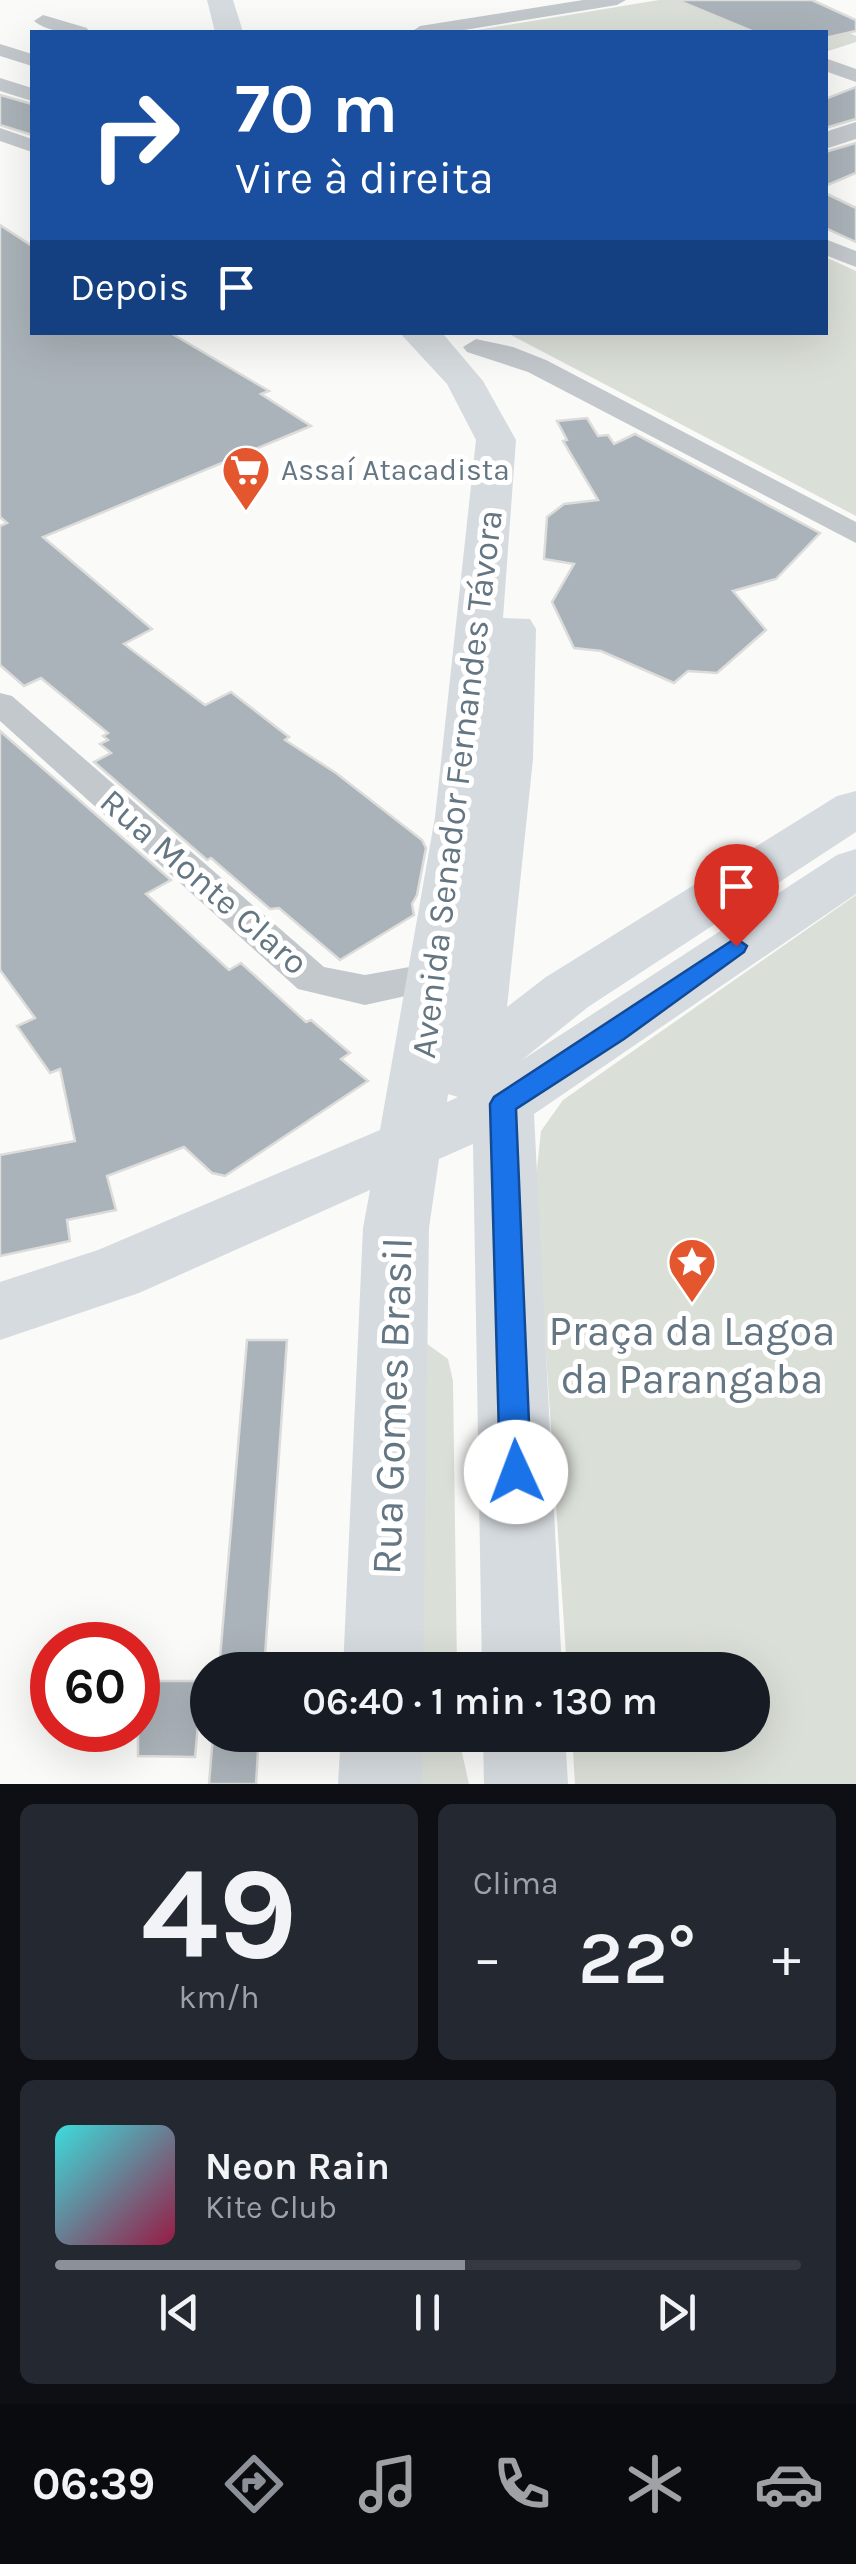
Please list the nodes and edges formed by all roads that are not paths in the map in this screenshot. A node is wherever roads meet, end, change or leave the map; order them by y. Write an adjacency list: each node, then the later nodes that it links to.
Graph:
1 (220, 0): 6 (main road)
2 (240, 0): 7 (main road)
3 (616, 0): 8 (street)
4 (43, 21): 5 (street)
5 (73, 30)
6 (229, 30)
7 (250, 30)
8 (432, 30)
9 (0, 38): 11 (street)
10 (0, 50): 12 (street)
11 (30, 55)
12 (30, 56)
13 (828, 65): 14 (street)
14 (856, 76)
15 (0, 84): 16 (street)
16 (30, 94)
17 (30, 95): 18 (street)
18 (0, 101)
19 (856, 130): 21 (street)
20 (0, 134): 22 (street)
21 (828, 140)
22 (30, 145)
23 (828, 247): 24 (street)
24 (856, 260)
25 (422, 335): 31 (main road, Avenida Senador Fernandes Távora)
26 (473, 337): 27 (street); 32 (main road, Avenida Senador Fernandes Távora)
27 (856, 534)
28 (0, 703): 31 (street, Rua Monte Claro)
29 (856, 808): 32 (main road)
30 (856, 868): 32 (main road)
31 (437, 976): 33 (main road, Avenida Senador Fernandes Távora)
32 (496, 1078): 33 (main road); 36 (main road)
33 (411, 1144): 34 (main road); 35 (main road, Rua Gomes Brasil)
34 (0, 1311)
35 (384, 1652)
36 (521, 1652)
37 (381, 1752): 39 (main road)
38 (525, 1752): 40 (main road)
39 (380, 1784)
40 (526, 1784)

